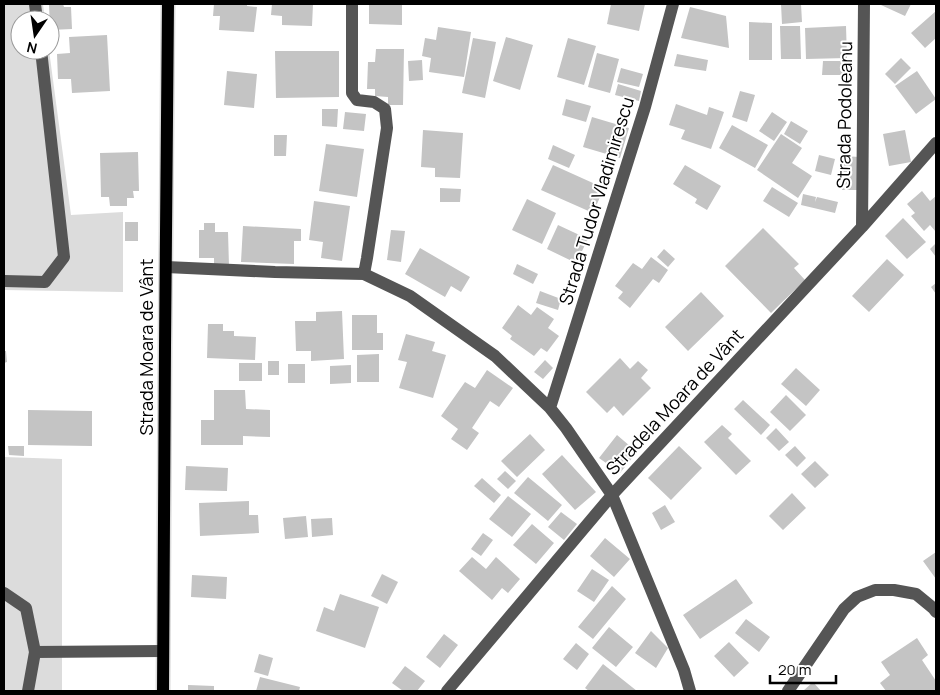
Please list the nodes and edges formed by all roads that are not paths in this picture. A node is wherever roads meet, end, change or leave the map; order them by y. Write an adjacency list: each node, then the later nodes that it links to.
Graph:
1 (168, 4): 8 (main road, Strada Moara de Vânt)
2 (352, 4): 9 (street)
3 (673, 4): 11 (street, Strada Tudor Vladimirescu)
4 (864, 4): 7 (street, Strada Podoleanu)
5 (42, 60): 10 (street)
6 (936, 143): 7 (street, Stradela Moara de Vânt)
7 (862, 227): 12 (street, Stradela Moara de Vânt)
8 (166, 268): 9 (street); 15 (main road, Strada Moara de Vânt)
9 (364, 274): 11 (street)
10 (4, 281)
11 (550, 408): 12 (street)
12 (612, 495): 19 (street, Stradela Moara de Vânt); 20 (street)
13 (4, 593): 16 (street)
14 (936, 612): 21 (street)
15 (162, 651): 16 (street); 18 (main road, Strada Moara de Vânt)
16 (35, 652): 17 (street)
17 (28, 691)
18 (163, 691)
19 (447, 691)
20 (690, 691)
21 (788, 691)

